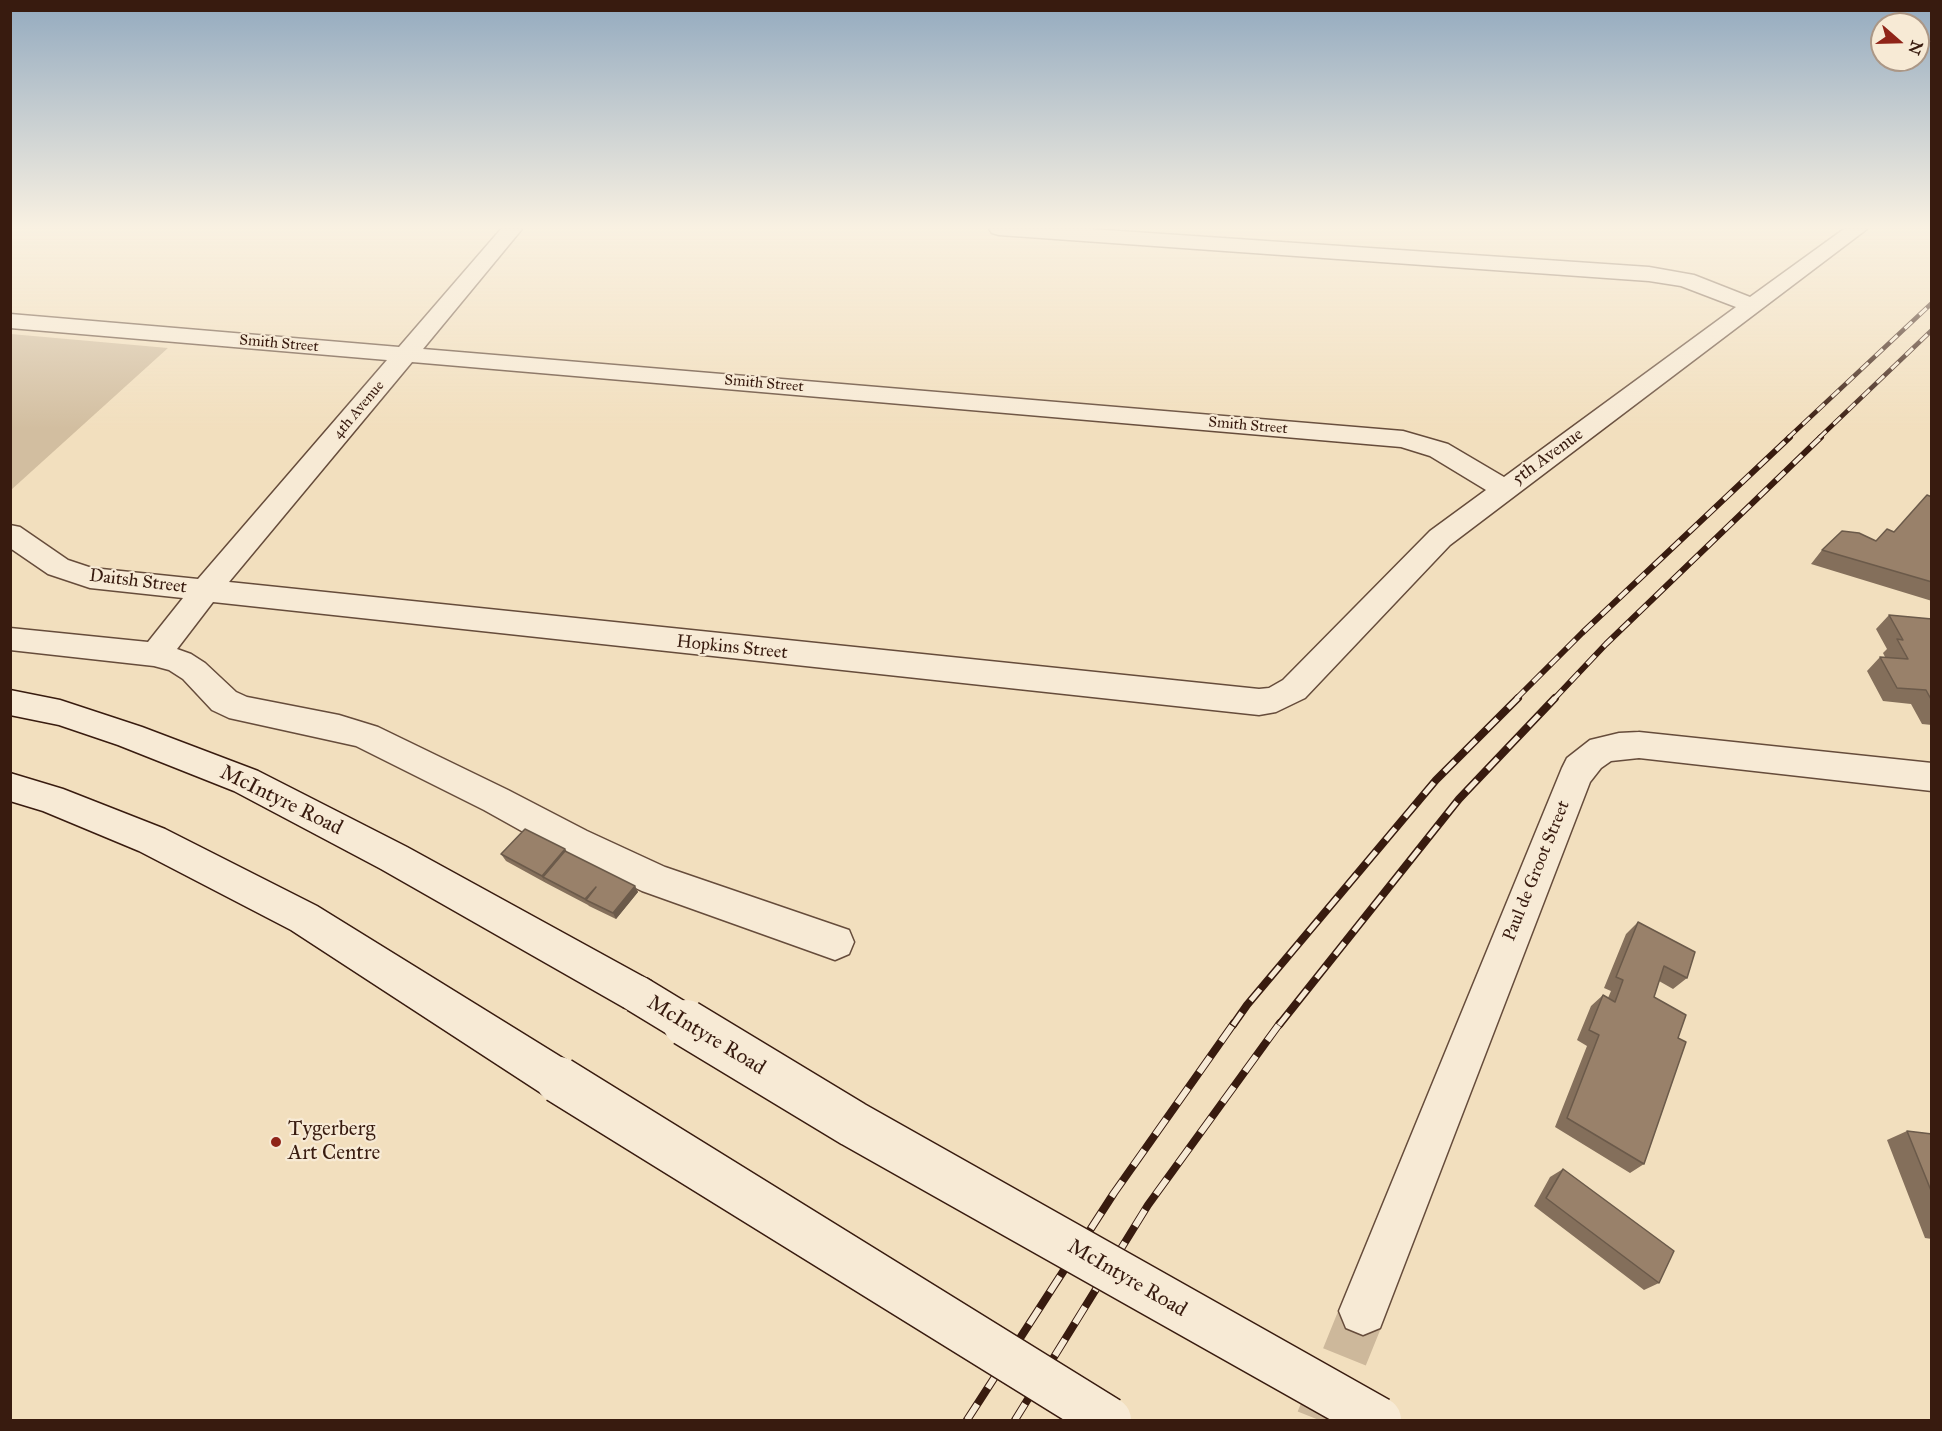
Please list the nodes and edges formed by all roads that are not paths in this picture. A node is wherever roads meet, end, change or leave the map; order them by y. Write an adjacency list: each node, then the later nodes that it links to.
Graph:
1 (455, 296): 6 (street, 4th Avenue)
2 (1727, 296): 4 (street)
3 (1767, 296): 4 (street, 5th Avenue)
4 (1753, 306): 7 (street, 5th Avenue)
5 (10, 321): 6 (street, Smith Street)
6 (406, 354): 7 (street, Smith Street); 9 (street, 4th Avenue)
7 (1505, 489): 13 (street, 5th Avenue)
8 (10, 534): 9 (street, Daitsh Street)
9 (205, 591): 11 (street, 4th Avenue); 13 (street, Hopkins Street)
10 (10, 639): 11 (street)
11 (156, 654): 16 (street)
12 (10, 702): 19 (street, McIntyre Road, bridge)
13 (1259, 702)
14 (1932, 777): 17 (street, Paul de Groot Street)
15 (10, 787): 18 (street, bridge)
16 (835, 942)
17 (1363, 1311)
18 (1108, 1420)
19 (1378, 1420)

